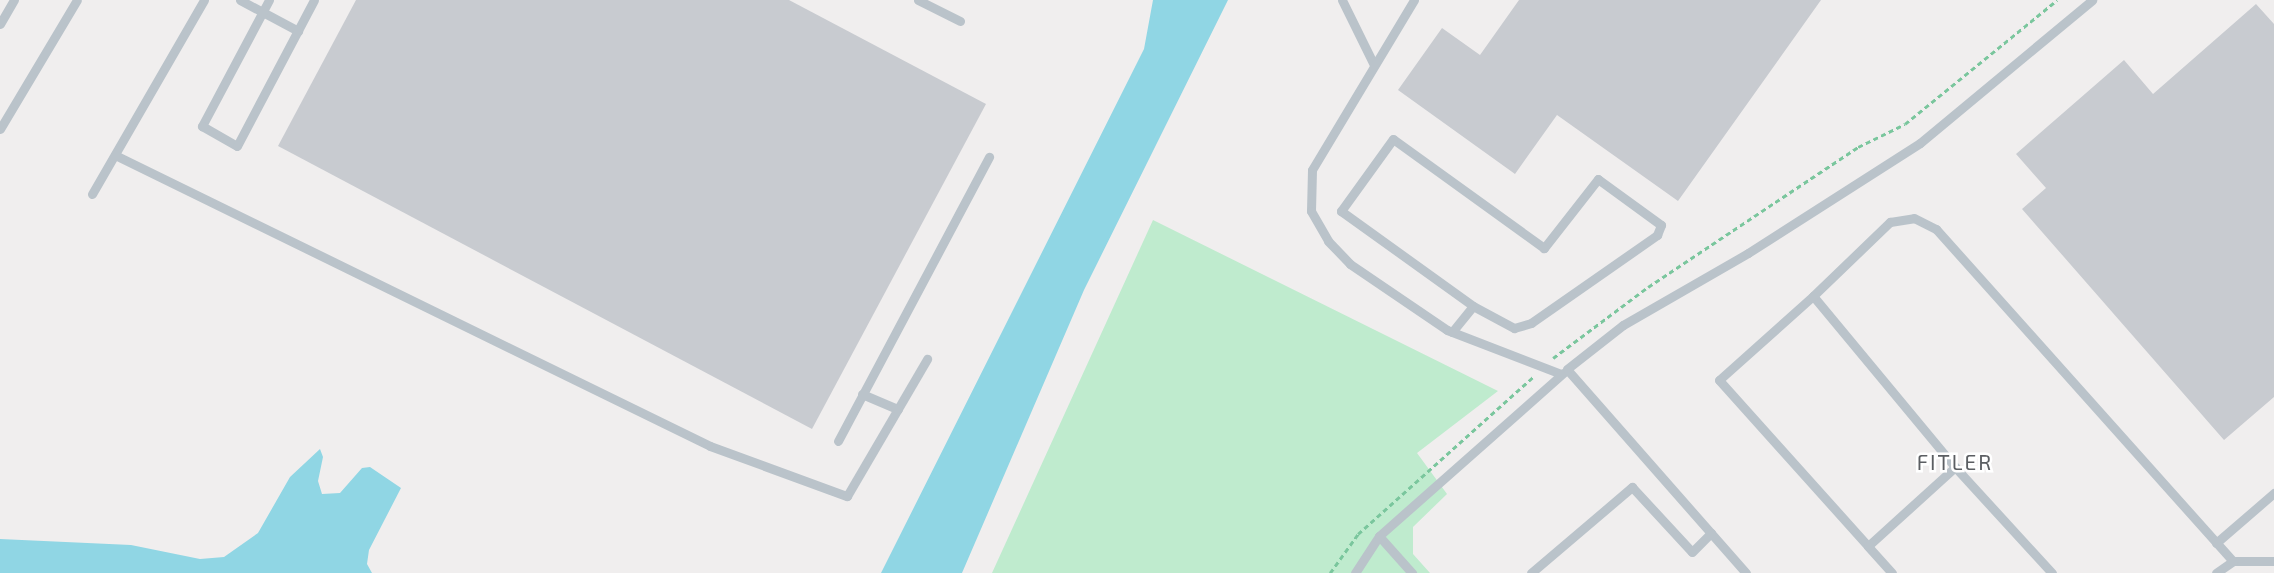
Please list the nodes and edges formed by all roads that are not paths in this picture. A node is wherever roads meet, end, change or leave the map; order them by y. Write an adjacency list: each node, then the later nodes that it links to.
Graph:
1 (14, 0): 13 (lane)
2 (77, 0): 16 (lane)
3 (204, 0): 17 (lane)
4 (240, 0): 11 (lane)
5 (269, 0): 11 (lane)
6 (314, 0): 14 (lane)
7 (918, 0): 12 (lane)
8 (1342, 0): 15 (lane)
9 (1414, 0): 15 (lane)
10 (2092, 0): 24 (lane)
11 (262, 13): 14 (lane); 14 (lane)
12 (960, 21)
13 (0, 24)
14 (298, 32)
15 (1374, 65): 22 (lane)
16 (0, 129)
17 (115, 155): 19 (lane); 26 (lane)
18 (989, 157): 25 (lane)
19 (92, 194)
20 (1813, 296): 28 (lane); 32 (lane); 33 (lane)
21 (1473, 306): 21 (lane); 22 (lane)
22 (1452, 332): 24 (lane)
23 (927, 359): 26 (lane)
24 (1564, 372): 30 (lane); 31 (lane)
25 (862, 394): 26 (lane); 27 (lane)
26 (898, 410)
27 (838, 441)
28 (1955, 467): 33 (lane); 41 (lane)
29 (2274, 494): 32 (lane)
30 (1711, 533): 38 (lane); 39 (lane)
31 (1379, 537): 36 (lane); 37 (lane)
32 (2216, 543): 34 (lane)
33 (1867, 546): 40 (lane)
34 (2232, 561): 35 (lane); 42 (lane)
35 (2274, 561)
36 (1355, 573)
37 (1412, 573)
38 (1531, 573)
39 (1746, 573)
40 (1892, 573)
41 (2052, 573)
42 (2216, 573)

